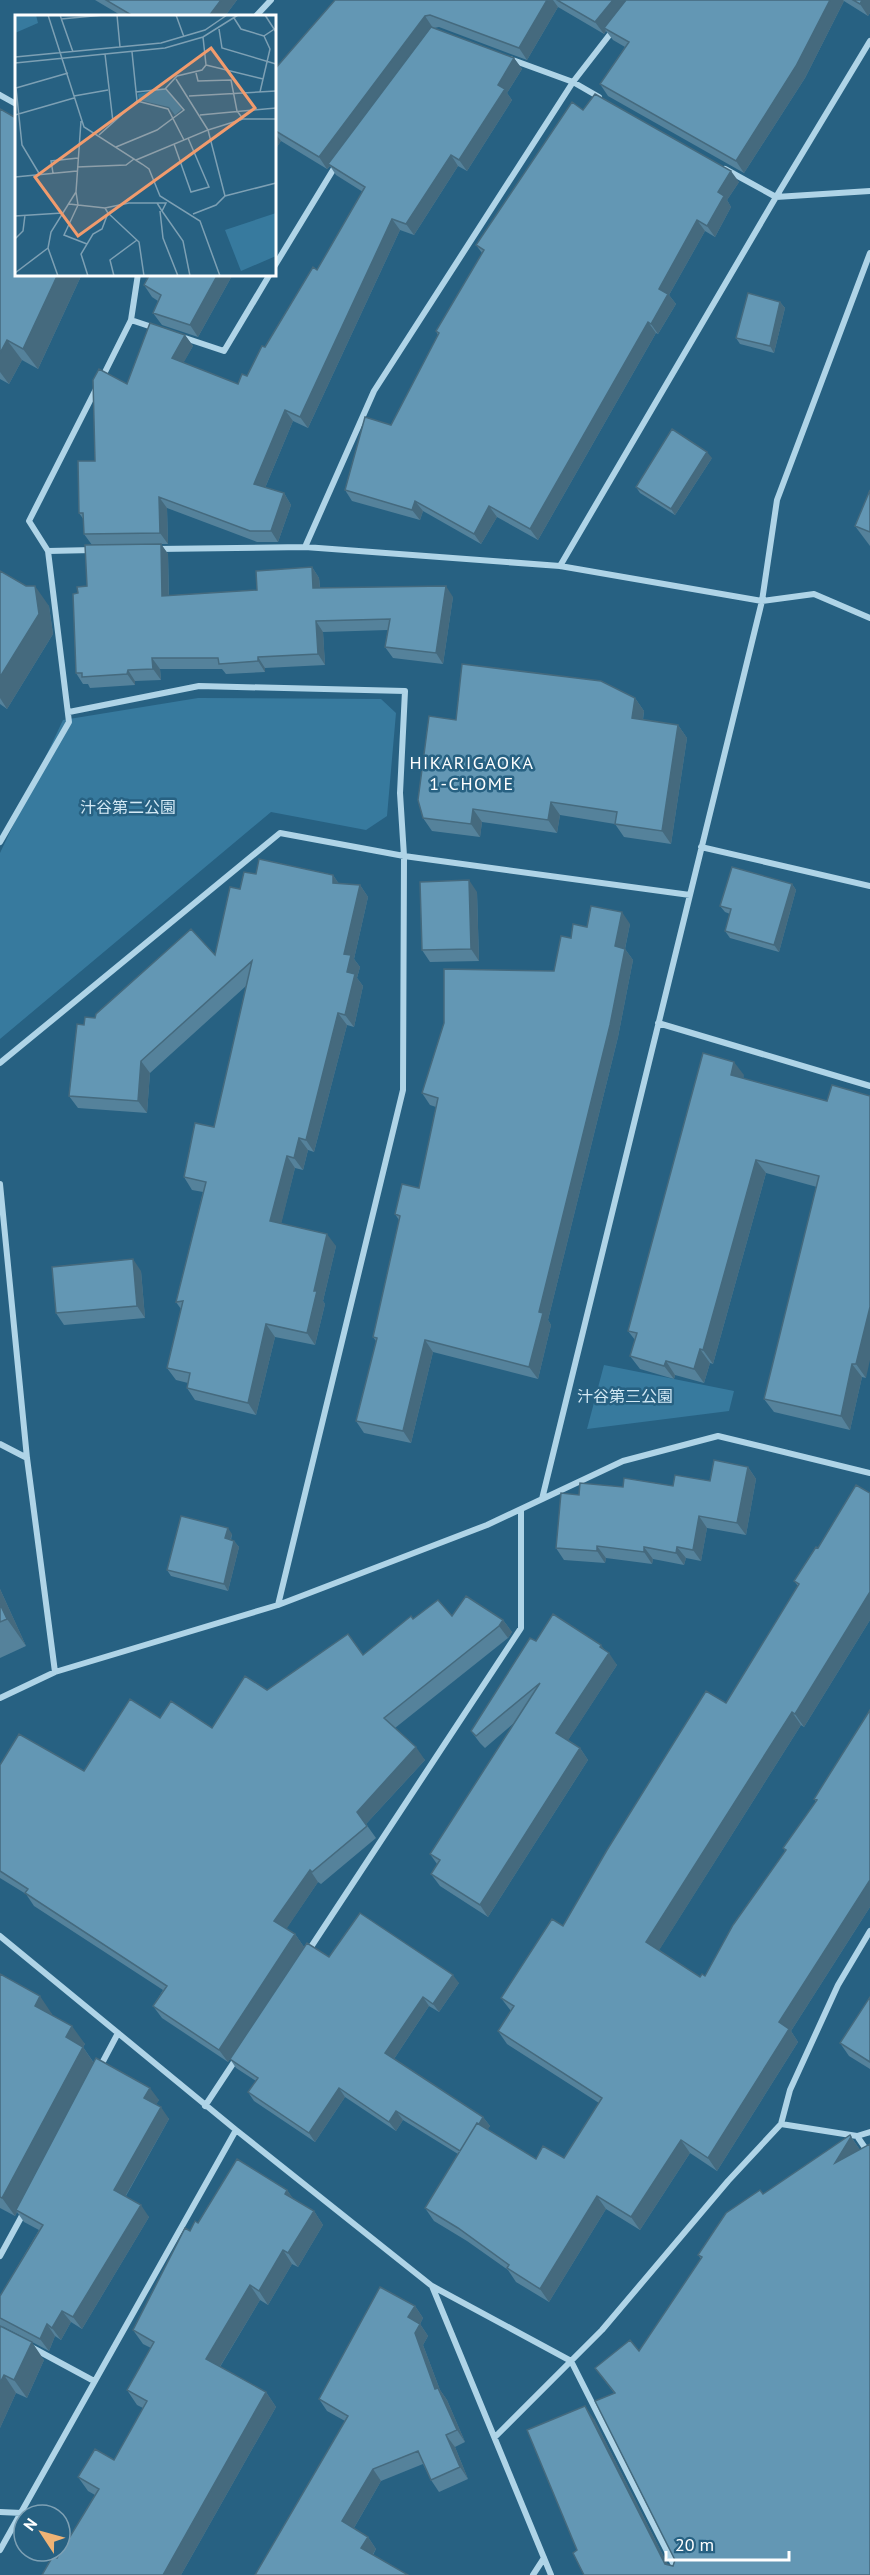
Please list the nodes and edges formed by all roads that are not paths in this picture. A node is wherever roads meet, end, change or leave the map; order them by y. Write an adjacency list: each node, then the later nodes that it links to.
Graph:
1 (271, 0): 2 (street)
2 (257, 15)
3 (623, 18): 6 (street)
4 (870, 41): 13 (street)
5 (500, 55): 6 (street)
6 (573, 82): 8 (street); 21 (street)
7 (0, 95): 9 (street)
8 (603, 99)
9 (15, 103)
10 (344, 155): 15 (street)
11 (715, 163): 13 (street)
12 (870, 191): 13 (street)
13 (776, 197): 25 (street)
14 (870, 253): 26 (street)
15 (276, 264)
16 (138, 276): 18 (street)
17 (269, 276): 20 (street)
18 (131, 320): 19 (street); 24 (street)
19 (162, 330)
20 (173, 334)
21 (305, 547): 22 (street); 25 (street)
22 (153, 549)
23 (106, 550): 24 (street)
24 (48, 551): 28 (street)
25 (561, 566): 26 (street)
26 (762, 601): 27 (street); 30 (street)
27 (870, 618)
28 (69, 712): 29 (street); 31 (street)
29 (0, 842)
30 (701, 847): 32 (street); 33 (street)
31 (404, 856): 33 (street); 35 (street); 43 (street)
32 (870, 886)
33 (690, 895): 34 (street)
34 (658, 1023): 36 (street); 41 (street)
35 (0, 1063)
36 (870, 1086)
37 (0, 1184): 39 (street)
38 (0, 1444): 39 (street)
39 (27, 1458): 44 (street)
40 (870, 1473): 41 (street)
41 (543, 1499): 42 (street)
42 (520, 1509): 43 (street); 48 (street)
43 (278, 1605): 44 (street)
44 (55, 1672): 45 (street)
45 (0, 1698)
46 (870, 1931): 53 (street)
47 (0, 1936): 49 (street)
48 (304, 1956)
49 (118, 2033): 51 (street); 52 (street)
50 (238, 2056): 52 (street)
51 (96, 2074)
52 (205, 2106): 54 (street)
53 (781, 2124): 56 (street); 62 (street)
54 (236, 2130): 60 (street); 63 (street)
55 (870, 2132): 56 (street)
56 (858, 2138): 57 (street)
57 (870, 2156)
58 (27, 2206): 59 (street)
59 (0, 2256)
60 (432, 2286): 62 (street); 64 (street)
61 (21, 2342): 63 (street)
62 (571, 2361): 64 (street); 71 (street)
63 (94, 2382): 65 (street)
64 (495, 2437): 68 (street)
65 (27, 2503)
66 (12, 2529): 67 (street)
67 (0, 2550)
68 (544, 2558): 69 (street); 70 (street)
69 (533, 2575)
70 (551, 2575)
71 (679, 2575)

